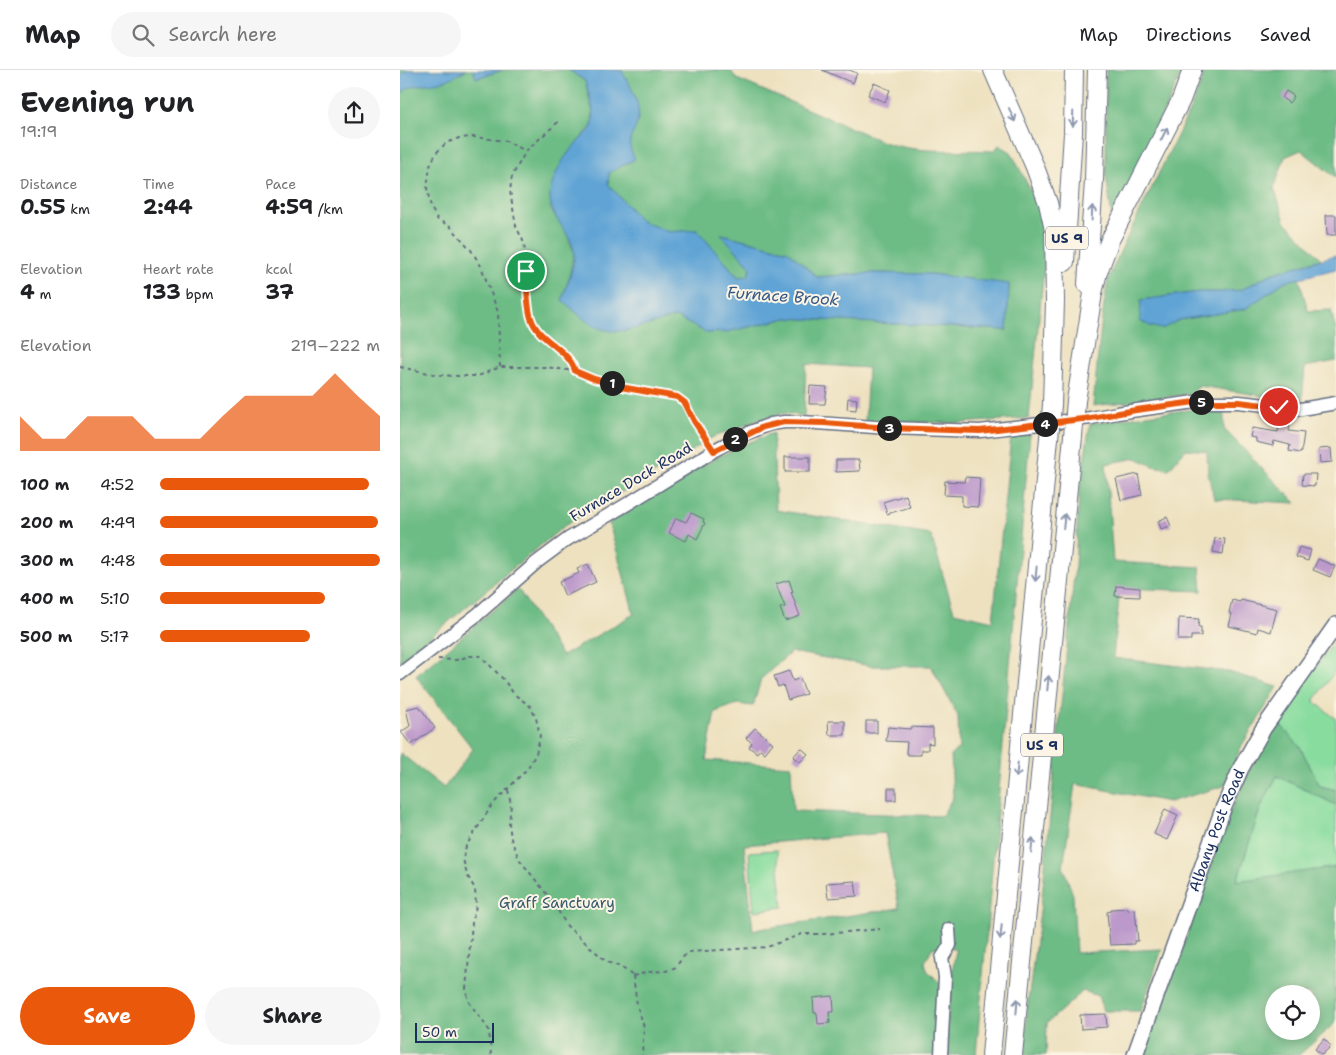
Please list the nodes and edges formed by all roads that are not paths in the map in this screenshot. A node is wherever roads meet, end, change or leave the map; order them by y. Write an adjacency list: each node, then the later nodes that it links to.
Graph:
1 (993, 70): 7 (highway, one-way to 7)
2 (1074, 70): 7 (highway, US 9, one-way to 7)
3 (1097, 70): 5 (highway, US 9, one-way to 3)
4 (1192, 70): 5 (highway, one-way to 4)
5 (1076, 401): 13 (highway, US 9, one-way to 5, bridge)
6 (1336, 403): 9 (street, Furnace Dock Road)
7 (1052, 405): 12 (highway, US 9, one-way to 12, bridge)
8 (1336, 625): 14 (main road, Albany Post Road)
9 (400, 674)
10 (949, 928): 11 (street)
11 (940, 1055)
12 (990, 1055)
13 (1013, 1055)
14 (1135, 1055)

